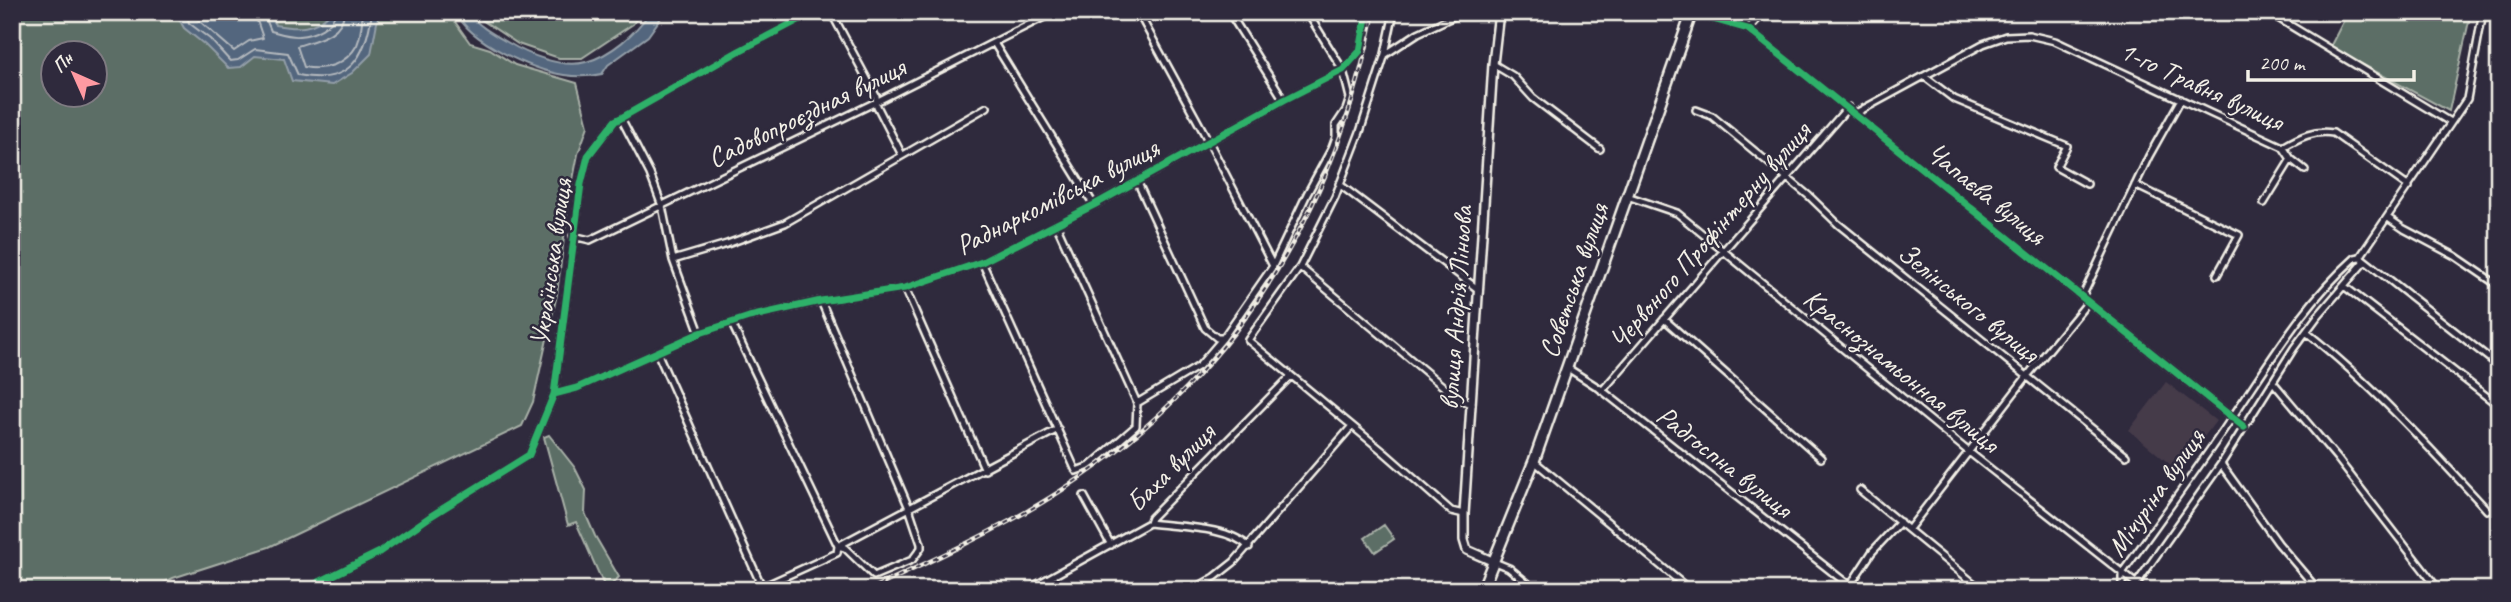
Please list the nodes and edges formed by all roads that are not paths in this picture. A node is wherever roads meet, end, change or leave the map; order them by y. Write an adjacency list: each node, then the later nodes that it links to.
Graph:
1 (814, 12): 29 (street, Українська вулиця)
2 (831, 12): 24 (street)
3 (1054, 12): 17 (street, Садовопроєздная вулиця)
4 (1138, 12): 31 (street)
5 (1229, 12): 23 (street)
6 (1307, 12): 20 (street)
7 (1353, 12): 15 (street)
8 (1394, 12): 18 (street)
9 (1463, 12): 18 (street)
10 (1499, 12): 19 (street, вулиця Андрія Ліньова)
11 (1764, 12): 16 (street)
12 (2268, 12): 30 (street)
13 (2483, 12): 30 (street, Мічуріна вулиця)
14 (1689, 13): 16 (street, Чапаєва вулиця); 43 (main road, Совєтська вулиця)
15 (1367, 14): 20 (street, Раднаркомівська вулиця)
16 (1748, 29): 26 (street, Чапаєва вулиця)
17 (994, 43): 24 (street, Садовопроєздная вулиця); 46 (street)
18 (1385, 55): 39 (street)
19 (1493, 64): 33 (street); 60 (street, вулиця Андрія Ліньова)
20 (1343, 70): 23 (street, Раднаркомівська вулиця); 54 (street)
21 (1925, 77): 22 (street, 1-го Травня вулиця); 28 (street, 1-го Травня вулиця); 40 (street)
22 (2181, 99): 32 (street, 1-го Травня вулиця); 41 (street)
23 (1284, 100): 31 (street, Раднаркомівська вулиця)
24 (876, 102): 34 (street); 45 (street, Садовопроєздная вулиця)
25 (987, 107): 34 (street)
26 (1848, 107): 28 (street, Чапаєва вулиця); 37 (street, Червоного Профінтерну вулиця)
27 (1696, 110): 37 (street, Зелінського вулиця)
28 (1856, 113): 61 (street, Чапаєва вулиця)
29 (621, 118): 45 (street); 49 (street, Українська вулиця)
30 (2450, 122): 42 (street, Мічуріна вулиця)
31 (1209, 142): 38 (street, Раднаркомівська вулиця); 54 (street)
32 (2283, 147): 35 (street); 42 (street, 1-го Травня вулиця)
33 (1600, 149)
34 (902, 155): 52 (street)
35 (2291, 159): 36 (street); 44 (street)
36 (2305, 170)
37 (1786, 180): 50 (street, Червоного Профінтерну вулиця); 72 (street, Зелінського вулиця)
38 (1137, 181): 46 (street, Раднаркомівська вулиця); 68 (street)
39 (1339, 184): 55 (street); 60 (street)
40 (2087, 184)
41 (2135, 185): 56 (street); 61 (street)
42 (2409, 187): 47 (street, Мічуріна вулиця)
43 (1627, 196): 50 (street, Краснознамьонная вулиця); 71 (main road, Совєтська вулиця)
44 (2264, 203)
45 (662, 205): 49 (street, Садовопроєздная вулиця); 52 (street)
46 (1094, 205): 48 (street, Раднаркомівська вулиця)
47 (2388, 218): 51 (street, Мічуріна вулиця); 58 (street)
48 (1056, 224): 53 (street, Раднаркомівська вулиця); 77 (street)
49 (573, 236): 76 (street, Українська вулиця)
50 (1723, 250): 64 (street, Червоного Профінтерну вулиця); 84 (street, Краснознамьонная вулиця)
51 (2362, 259): 57 (street, Мічуріна вулиця); 70 (street); 80 (street, Мічуріна вулиця)
52 (673, 260): 67 (street)
53 (982, 262): 59 (street, Раднаркомівська вулиця); 83 (street)
54 (1273, 266): 68 (street)
55 (1300, 267): 73 (street); 78 (street)
56 (2217, 275)
57 (2344, 286): 66 (street, Мічуріна вулиця); 79 (street)
58 (2499, 286)
59 (905, 288): 62 (street, Раднаркомівська вулиця); 89 (street)
60 (1479, 290): 78 (street, вулиця Андрія Ліньова)
61 (2082, 298): 63 (street, Чапаєва вулиця)
62 (821, 301): 65 (street, Раднаркомівська вулиця); 92 (street)
63 (2088, 302): 72 (street); 80 (street, Чапаєва вулиця)
64 (1664, 319): 75 (street, Червоного Профінтерну вулиця); 86 (street)
65 (732, 324): 67 (street, Раднаркомівська вулиця); 99 (street)
66 (2306, 332): 74 (street, Мічуріна вулиця); 93 (street)
67 (700, 333): 69 (street, Раднаркомівська вулиця)
68 (1223, 338): 77 (street)
69 (657, 352): 76 (street, Раднаркомівська вулиця); 99 (street)
70 (2499, 366)
71 (1566, 367): 75 (street, Радгоспна вулиця); 87 (main road, Совєтська вулиця)
72 (2028, 375): 84 (street); 85 (street, Зелінського вулиця)
73 (1291, 376): 81 (street); 96 (street, Баха вулиця)
74 (2273, 382): 82 (street, Мічуріна вулиця); 118 (street)
75 (1602, 391): 105 (street, Радгоспна вулиця)
76 (554, 394): 106 (street, Українська вулиця)
77 (1137, 403): 83 (street)
78 (1472, 405): 94 (street, вулиця Андрія Ліньова)
79 (2499, 406)
80 (2232, 418): 82 (street, Чапаєва вулиця); 102 (street, Мічуріна вулиця)
81 (1352, 426): 94 (street); 100 (street)
82 (2244, 427): 88 (street, Мічуріна вулиця)
83 (1058, 429): 89 (street)
84 (1969, 452): 97 (street); 102 (street, Краснознамьонная вулиця)
85 (2126, 456)
86 (1821, 457)
87 (1534, 461): 101 (main road, Совєтська вулиця); 112 (street)
88 (2221, 464): 104 (street, Мічуріна вулиця); 117 (street)
89 (985, 470): 92 (street)
90 (1860, 490): 95 (street)
91 (1084, 496): 98 (street)
92 (909, 508): 99 (street); 99 (street)
93 (2487, 510)
94 (1464, 514): 101 (street, вулиця Андрія Ліньова)
95 (1900, 522): 97 (street); 105 (street)
96 (1149, 523): 98 (street, Баха вулиця); 100 (street)
97 (1909, 529): 113 (street)
98 (1111, 545): 107 (street, Баха вулиця)
99 (838, 546)
100 (1250, 547): 103 (street)
101 (1492, 561): 110 (main road); 111 (street)
102 (2122, 573): 104 (street, Краснознамьонная вулиця); 114 (street, Мічуріна вулиця)
103 (1203, 583): 108 (street); 109 (street)
104 (2136, 584): 115 (street, Мічуріна вулиця); 116 (street, Краснознамьонная вулиця)
105 (1850, 588)
106 (303, 590)
107 (1027, 590)
108 (1192, 590)
109 (1212, 590)
110 (1482, 590)
111 (1536, 590)
112 (1690, 590)
113 (1982, 590)
114 (2118, 590)
115 (2132, 590)
116 (2144, 590)
117 (2318, 590)
118 (2440, 590)

